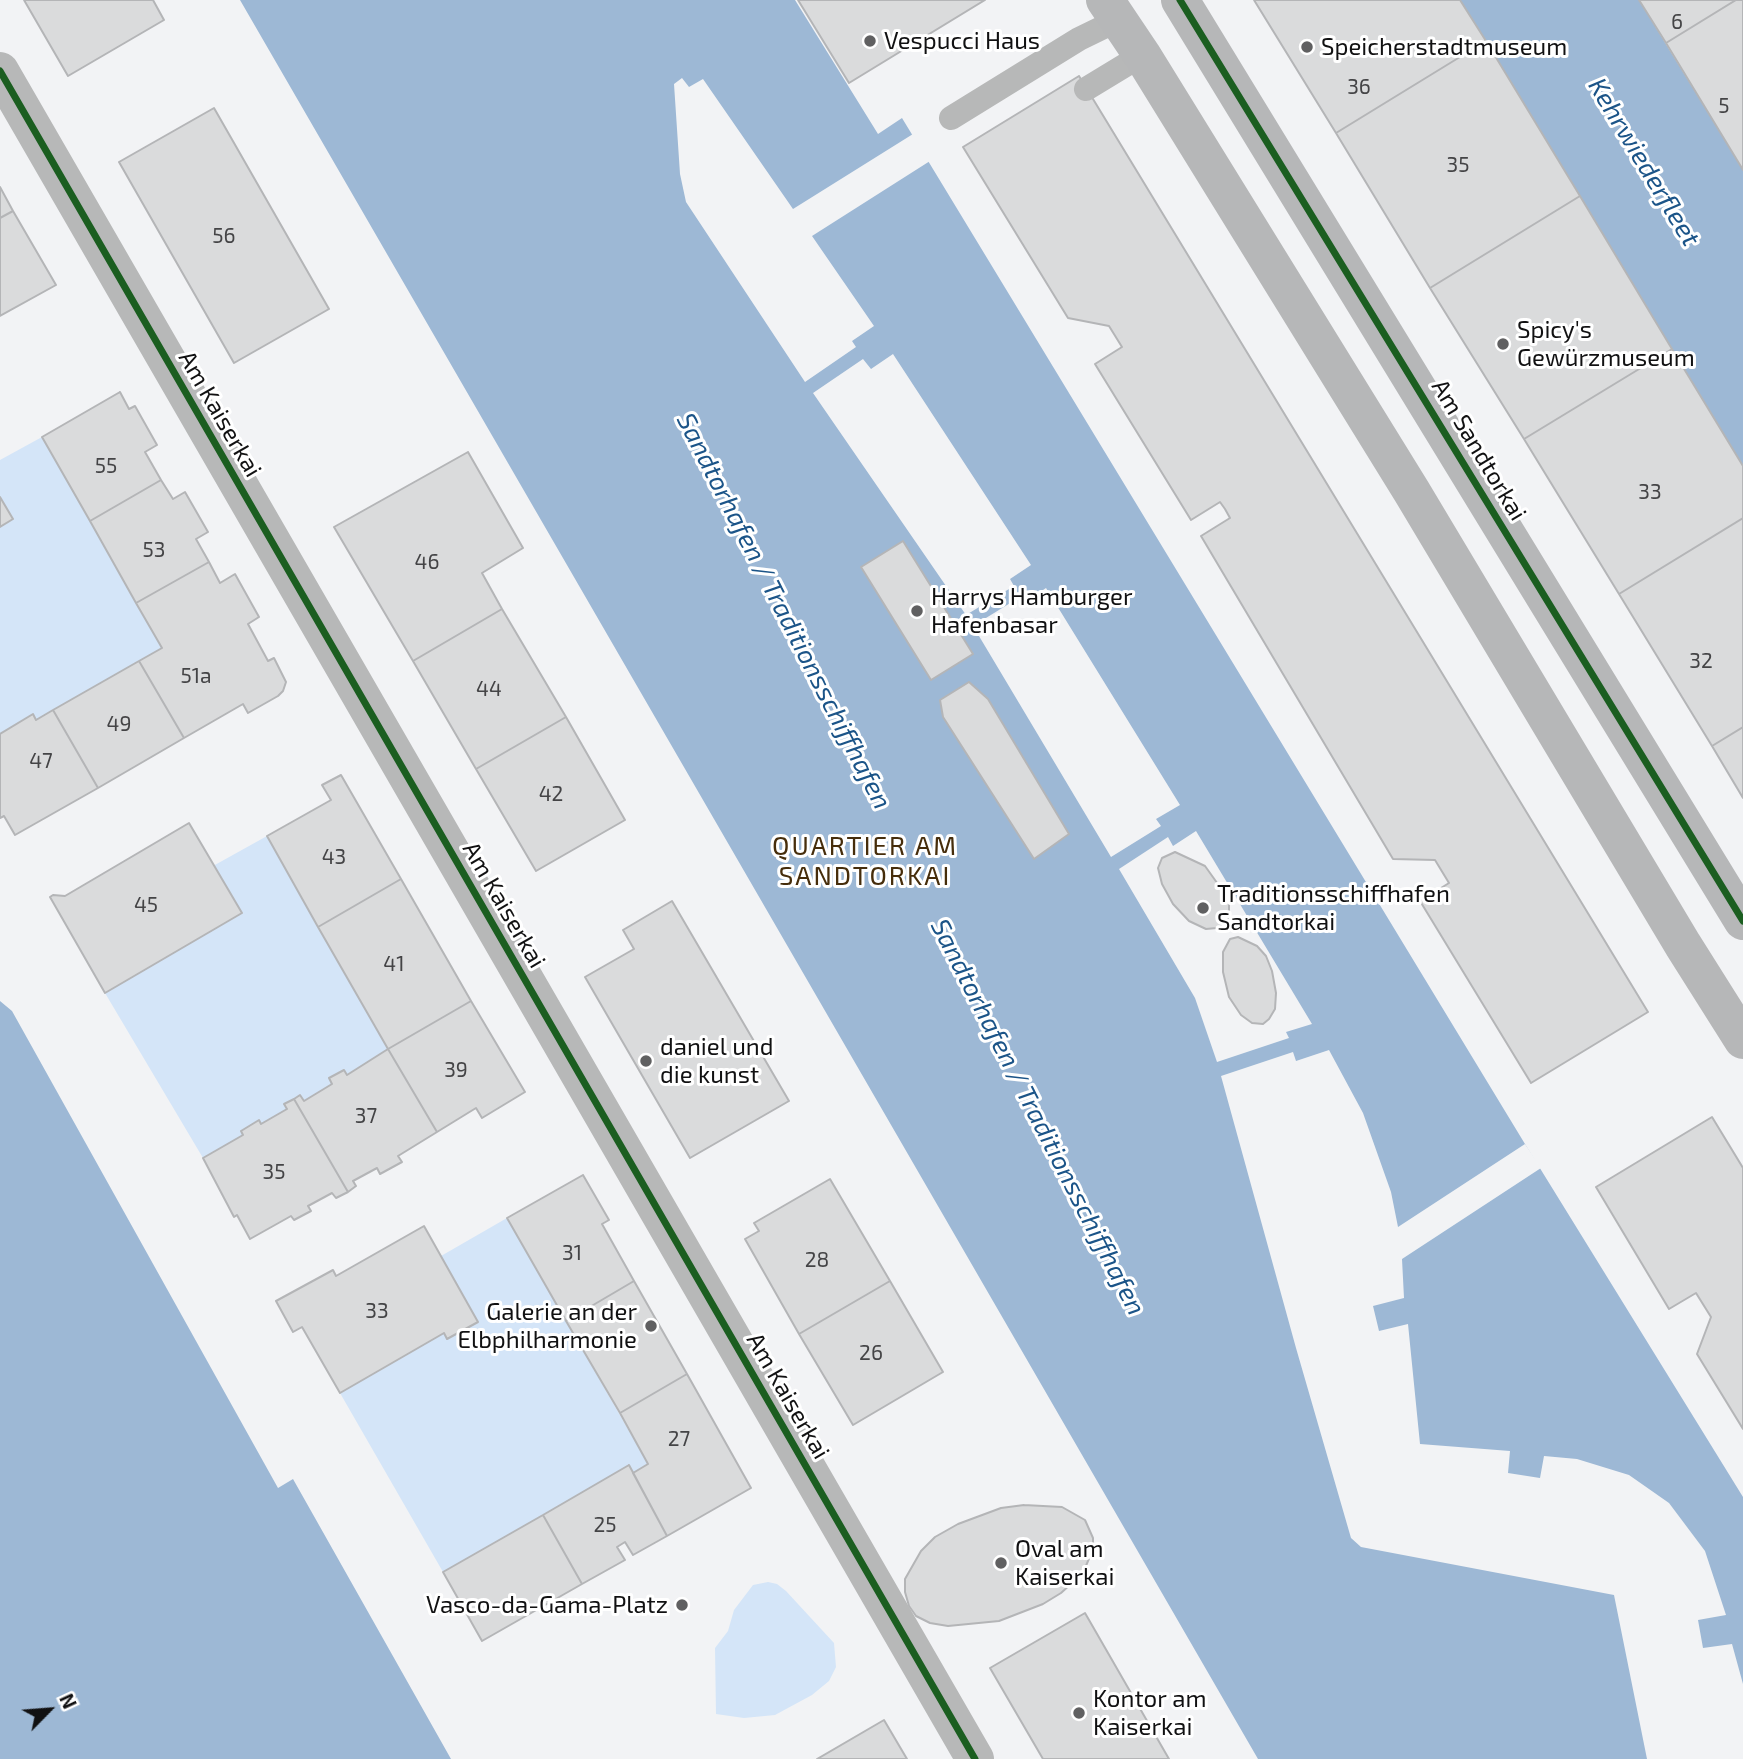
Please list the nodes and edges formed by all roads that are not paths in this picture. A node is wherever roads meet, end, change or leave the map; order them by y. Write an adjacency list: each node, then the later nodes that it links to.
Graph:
1 (1181, 0): 7 (main road, Am Sandtorkai)
2 (1112, 10): 3 (main road); 6 (lane)
3 (1142, 55): 5 (lane); 8 (main road)
4 (0, 71): 9 (street, Am Kaiserkai)
5 (1086, 89)
6 (951, 118)
7 (1743, 921)
8 (1738, 1020)
9 (975, 1759)

